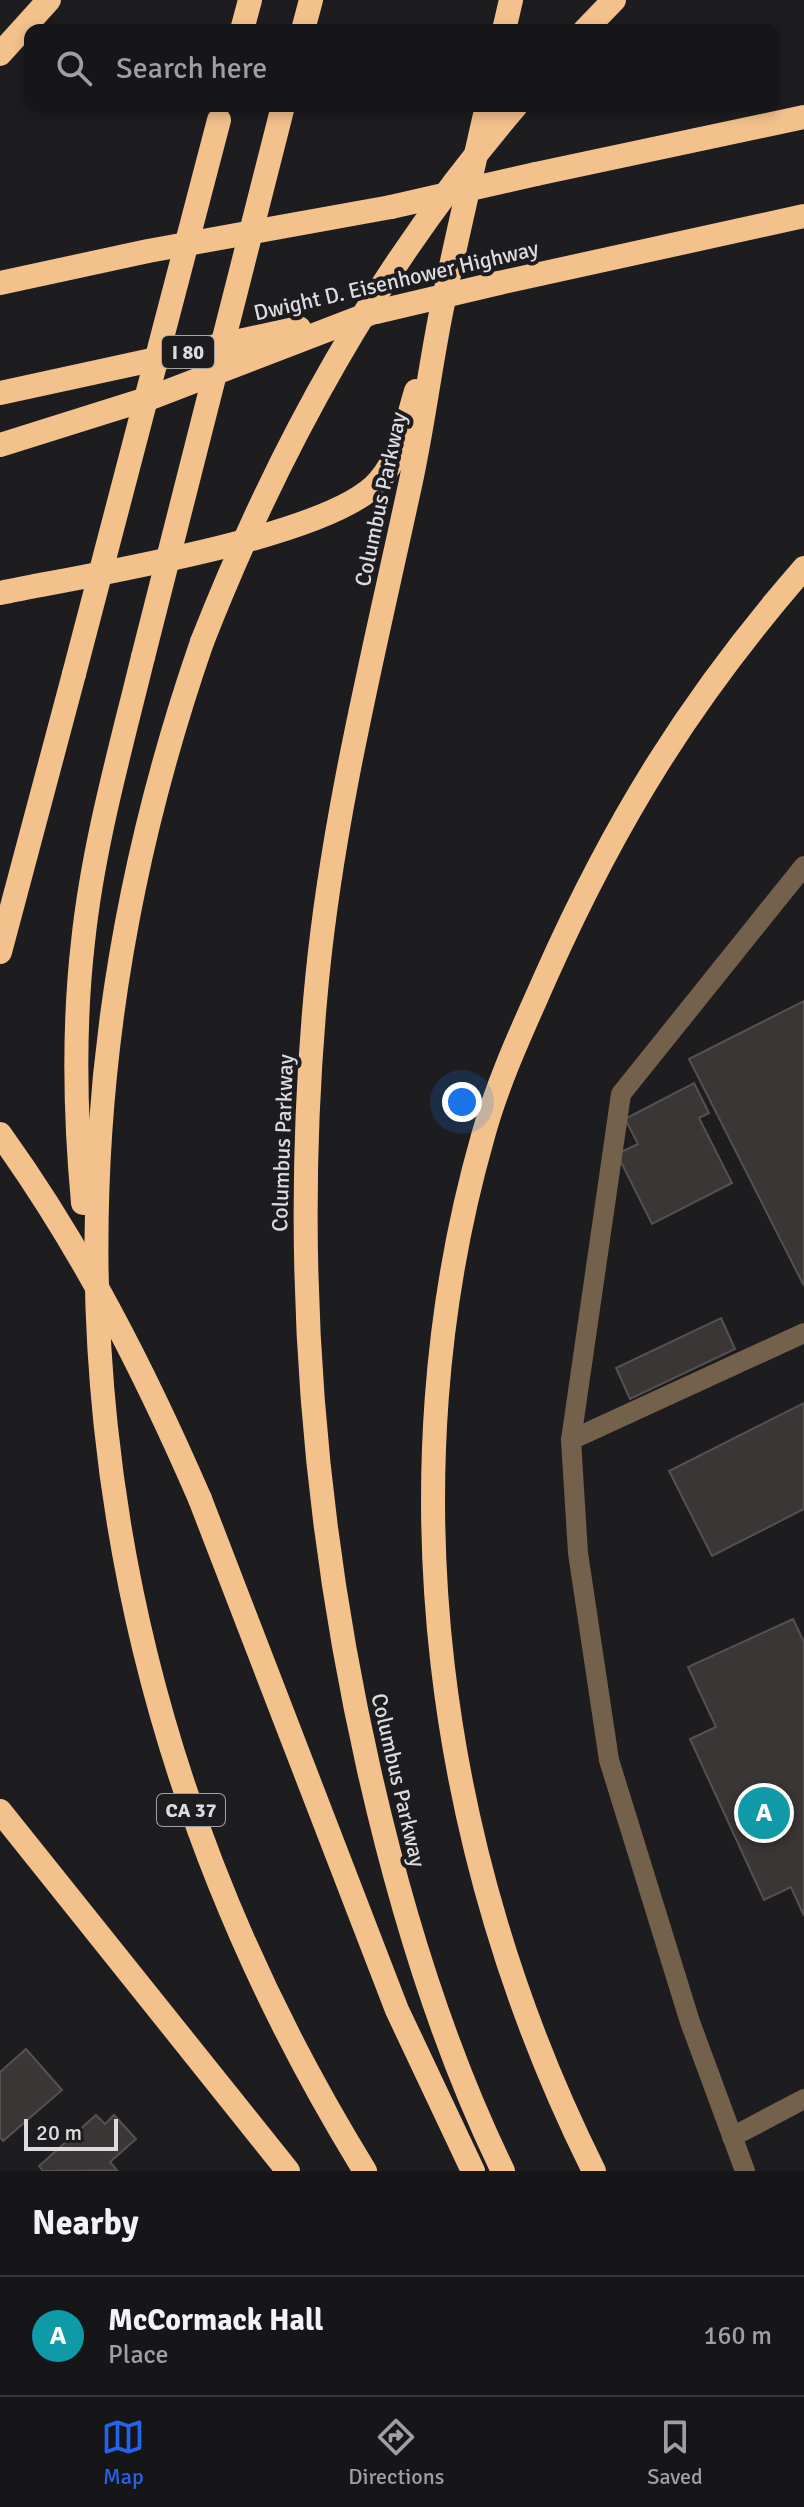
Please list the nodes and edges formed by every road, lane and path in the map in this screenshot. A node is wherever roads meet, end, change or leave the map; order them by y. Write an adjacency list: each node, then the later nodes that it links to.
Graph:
1 (49, 0): 6 (highway)
2 (250, 0): 7 (highway)
3 (311, 0): 8 (highway)
4 (511, 0): 9 (highway)
5 (614, 0): 10 (highway)
6 (27, 24)
7 (244, 24)
8 (305, 24)
9 (505, 24)
10 (591, 24)
11 (24, 28): 12 (highway)
12 (0, 54)
13 (281, 112): 30 (highway, bridge)
14 (486, 112): 20 (highway, Columbus Parkway)
15 (511, 112): 30 (highway, bridge)
16 (221, 113): 27 (highway, bridge)
17 (804, 117): 19 (highway, bridge)
18 (804, 216): 21 (highway, Dwight D. Eisenhower Highway / I 80, bridge)
19 (0, 283)
20 (442, 308): 25 (highway); 38 (highway, Columbus Parkway)
21 (376, 312): 22 (highway, Dwight D. Eisenhower Highway / I 80); 23 (highway)
22 (0, 393)
23 (0, 445)
24 (804, 568): 39 (highway)
25 (0, 593)
26 (804, 866): 31 (lane)
27 (0, 952)
28 (0, 1134): 37 (highway, bridge)
29 (804, 1333): 31 (lane)
30 (103, 1420): 36 (highway, CA 37)
31 (571, 1440): 34 (lane)
32 (0, 1811): 35 (highway)
33 (804, 2099): 34 (lane)
34 (732, 2137): 40 (lane)
35 (288, 2171)
36 (365, 2171)
37 (473, 2171)
38 (503, 2171)
39 (594, 2171)
40 (745, 2171)

